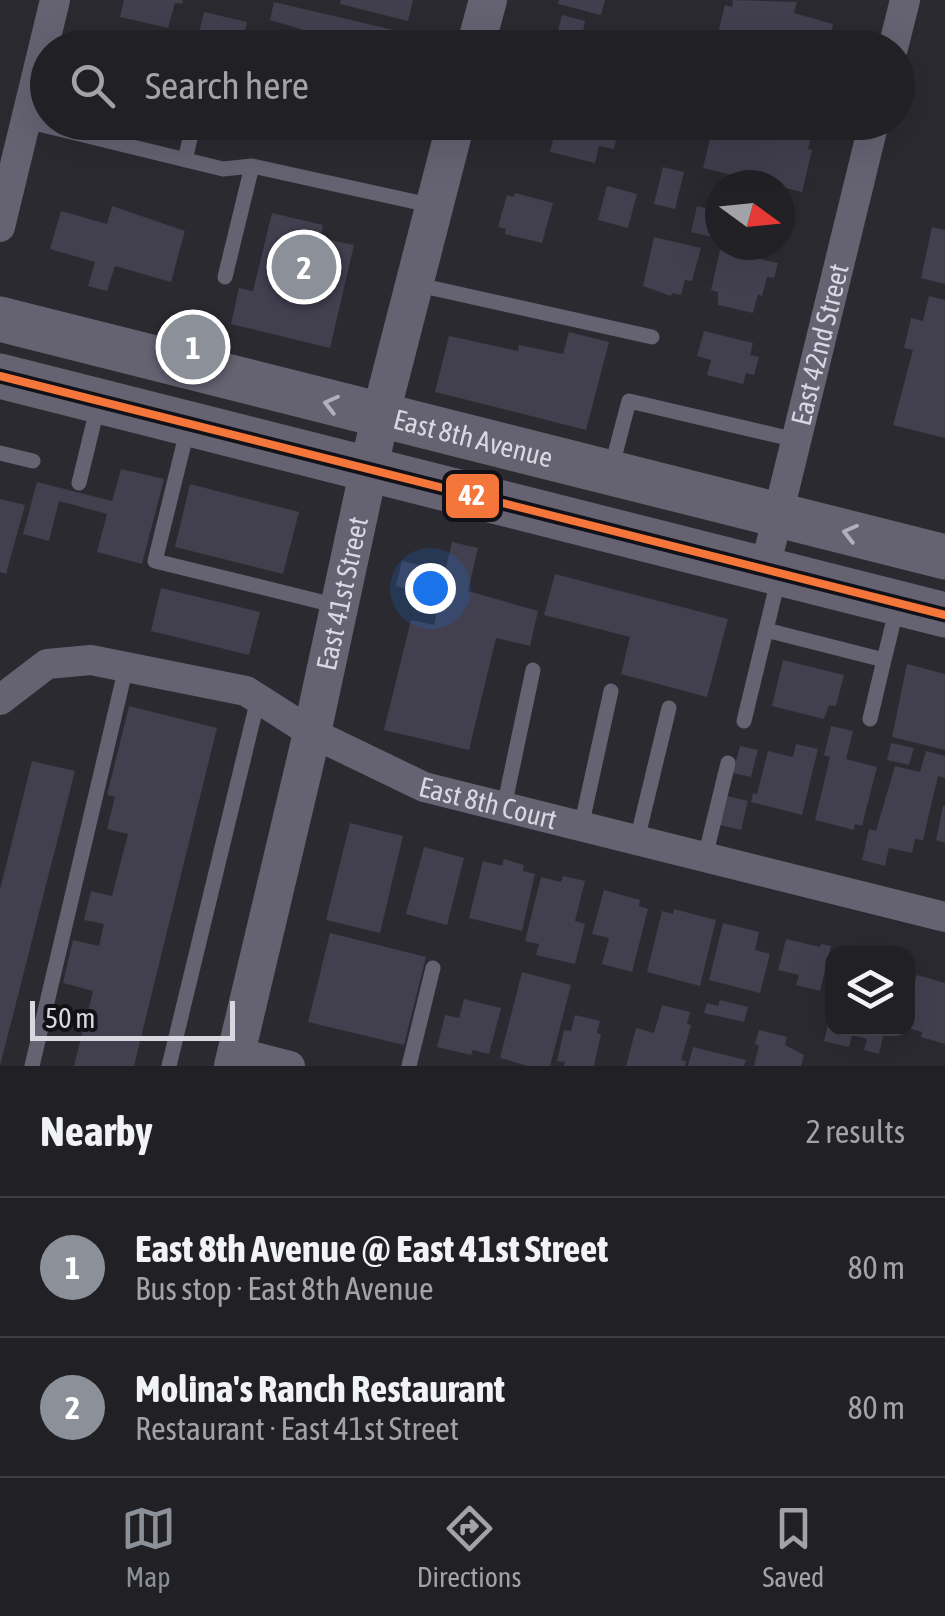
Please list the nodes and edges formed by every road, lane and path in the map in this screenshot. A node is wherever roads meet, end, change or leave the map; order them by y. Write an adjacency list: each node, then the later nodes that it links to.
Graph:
1 (55, 0): 4 (street)
2 (488, 0): 5 (street)
3 (904, 0): 6 (street)
4 (48, 30)
5 (480, 30)
6 (897, 30)
7 (30, 104): 8 (street)
8 (26, 121): 9 (lane); 18 (street)
9 (30, 122)
10 (104, 140): 14 (lane)
11 (190, 140): 15 (lane)
12 (451, 140): 17 (street, East 41st Street)
13 (870, 140): 27 (street, East 42nd Street)
14 (108, 141): 15 (lane)
15 (185, 160): 16 (lane)
16 (252, 166): 17 (lane); 19 (lane)
17 (434, 206): 20 (street, East 41st Street)
18 (0, 228)
19 (225, 277)
20 (414, 284): 22 (lane); 25 (street, East 41st Street)
21 (0, 319): 25 (main road, East 8th Avenue, one-way to 21)
22 (652, 337)
23 (0, 376): 24 (main road, East 8th Avenue)
24 (99, 401): 26 (main road, East 8th Avenue); 32 (lane)
25 (380, 417): 30 (street, East 41st Street); 31 (main road, East 8th Avenue)
26 (189, 423): 30 (main road, East 8th Avenue); 37 (lane)
27 (796, 440): 31 (lane); 33 (street, East 42nd Street)
28 (0, 454): 29 (lane)
29 (34, 460)
30 (369, 468): 35 (main road, East 8th Avenue); 37 (street, East 41st Street)
31 (610, 473): 33 (main road, East 8th Avenue)
32 (79, 483)
33 (778, 515): 34 (main road, East 8th Avenue, one-way to 33); 35 (street, East 42nd Street)
34 (945, 557)
35 (772, 570): 36 (main road, East 8th Avenue); 39 (lane)
36 (898, 603): 38 (main road, East 8th Avenue); 40 (lane)
37 (339, 606): 49 (street, East 41st Street)
38 (945, 615)
39 (766, 630): 40 (lane); 48 (lane)
40 (884, 660): 47 (lane)
41 (126, 667): 44 (street, East 8th Court); 45 (street, East 8th Court); 58 (lane)
42 (532, 670): 51 (lane)
43 (611, 690): 52 (lane)
44 (258, 699): 49 (street, East 8th Court); 59 (lane)
45 (0, 700)
46 (669, 708): 53 (lane)
47 (870, 719)
48 (744, 721)
49 (312, 733): 51 (street, East 8th Court); 57 (street, East 41st Street)
50 (728, 762): 54 (lane)
51 (504, 807): 52 (street, East 8th Court)
52 (581, 827): 53 (street, East 8th Court)
53 (637, 840): 54 (street, East 8th Court)
54 (706, 858): 55 (street, East 8th Court)
55 (945, 917)
56 (434, 968): 61 (lane)
57 (234, 1059): 60 (street)
58 (32, 1066)
59 (169, 1066)
60 (290, 1066)
61 (409, 1066)

